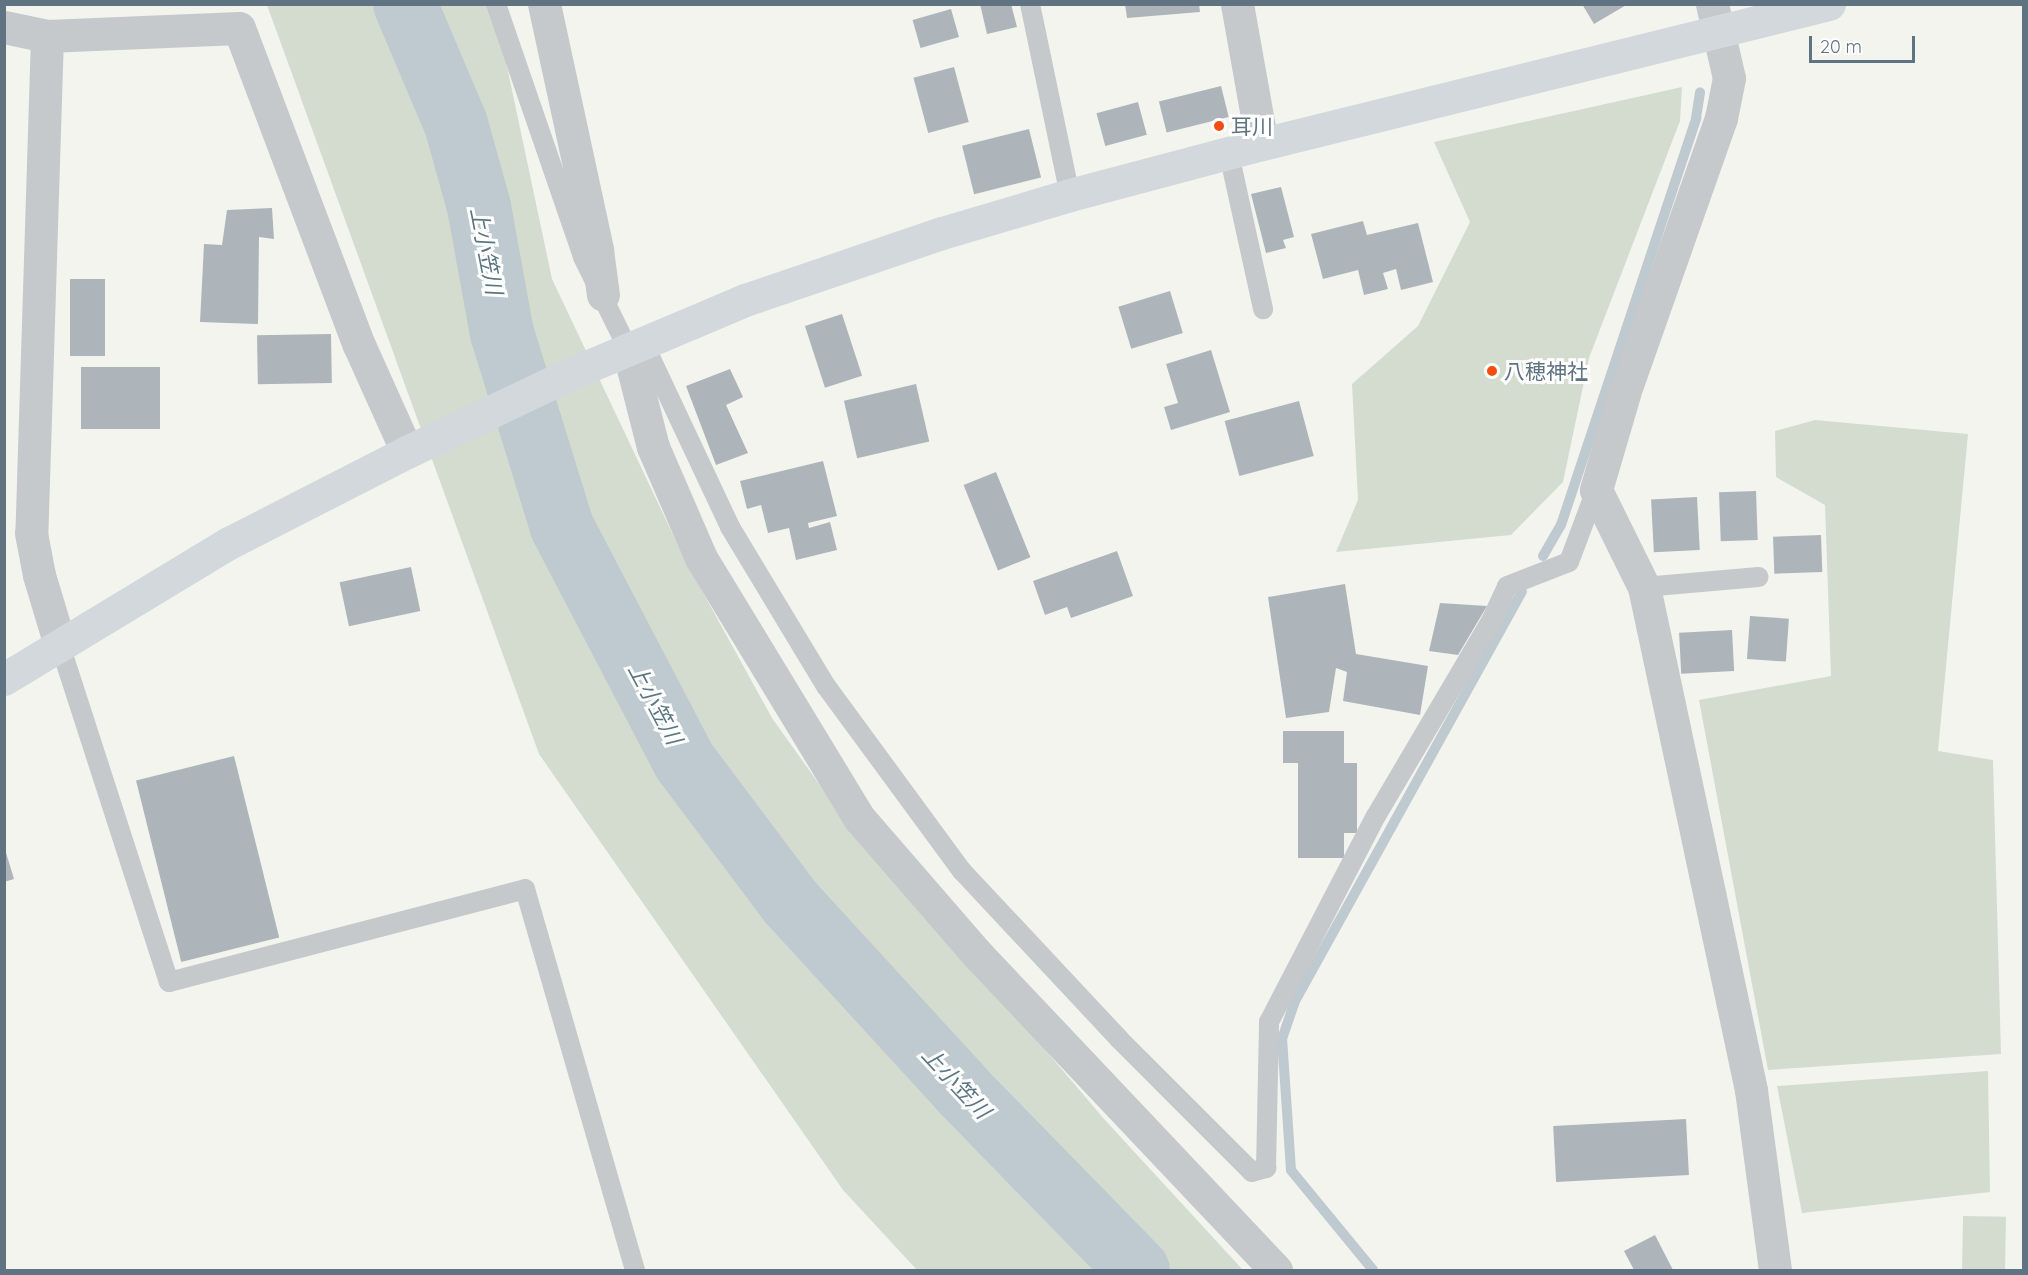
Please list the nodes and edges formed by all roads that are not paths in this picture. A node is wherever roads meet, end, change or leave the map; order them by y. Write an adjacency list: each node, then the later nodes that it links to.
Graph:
1 (496, 4): 12 (lane)
2 (544, 4): 12 (street)
3 (1030, 4): 11 (lane)
4 (1237, 4): 9 (street)
5 (1829, 4): 6 (street)
6 (1716, 19): 9 (street); 16 (street)
7 (4, 27): 8 (street)
8 (47, 36): 15 (street); 19 (street)
9 (1262, 144): 10 (street)
10 (1229, 154): 11 (street); 13 (lane)
11 (1070, 195): 14 (street)
12 (603, 295): 14 (lane)
13 (1263, 309)
14 (636, 347): 15 (street); 16 (lane); 22 (street)
15 (407, 452): 19 (street)
16 (1596, 489): 18 (street)
17 (1759, 577): 18 (lane)
18 (1644, 587): 23 (street)
19 (60, 645): 20 (street); 21 (lane)
20 (4, 679)
21 (635, 1270)
22 (1276, 1270)
23 (1775, 1270)

